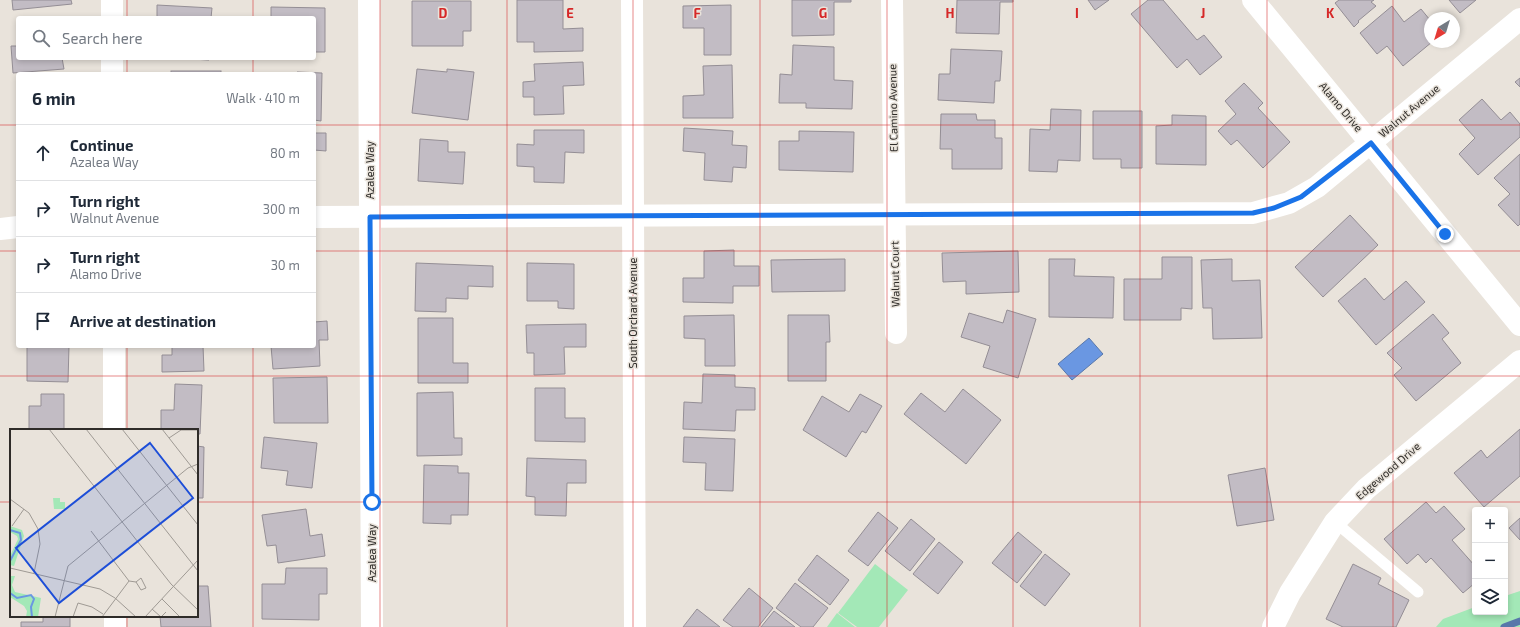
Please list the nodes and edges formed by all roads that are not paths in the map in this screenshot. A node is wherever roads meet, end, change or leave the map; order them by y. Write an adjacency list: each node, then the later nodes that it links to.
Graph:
1 (112, 0): 6 (street)
2 (369, 0): 14 (street, Azalea Way)
3 (632, 0): 12 (street, South Orchard Avenue)
4 (892, 0): 11 (street, El Camino Avenue)
5 (1253, 0): 10 (street, Alamo Drive)
6 (112, 16)
7 (1520, 19): 10 (street, Walnut Avenue)
8 (112, 60): 9 (street)
9 (112, 72)
10 (1371, 143): 11 (street, Walnut Avenue); 17 (street, Alamo Drive)
11 (894, 215): 12 (street, Walnut Avenue); 18 (street, Walnut Court)
12 (633, 216): 14 (street, Walnut Avenue); 25 (street, South Orchard Avenue)
13 (316, 217): 14 (street, Walnut Avenue)
14 (370, 217): 24 (street, Azalea Way)
15 (16, 227): 16 (street)
16 (0, 229)
17 (1520, 325)
18 (896, 333)
19 (114, 348): 21 (street)
20 (1520, 361): 22 (street, Edgewood Drive)
21 (114, 429)
22 (1335, 522): 23 (lane); 26 (street, Edgewood Drive)
23 (1418, 592)
24 (372, 627)
25 (635, 627)
26 (1273, 627)

